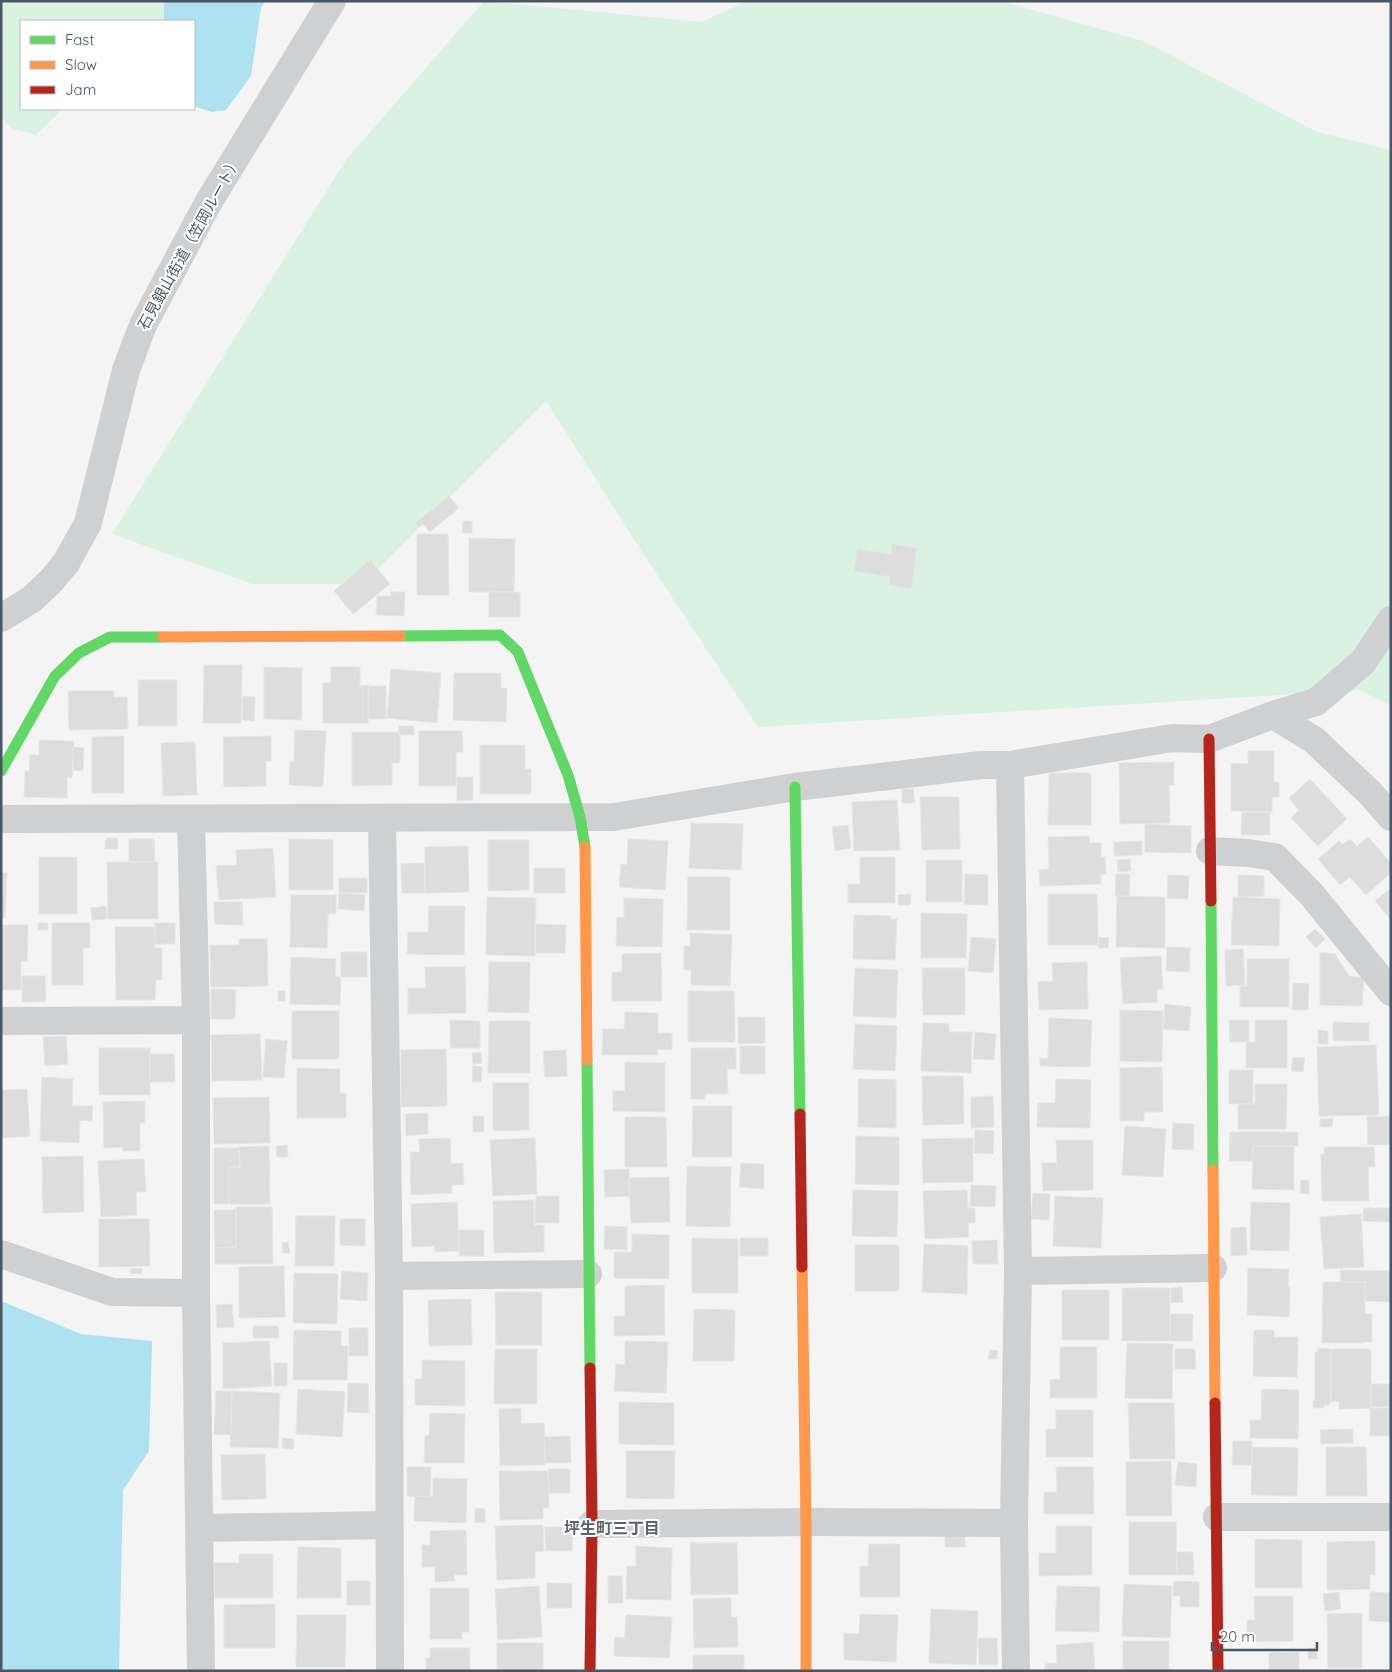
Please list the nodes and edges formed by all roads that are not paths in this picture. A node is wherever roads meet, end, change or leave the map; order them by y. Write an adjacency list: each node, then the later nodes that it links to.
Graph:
1 (332, 1): 2 (street, 石見銀山街道（笠岡ルート）)
2 (1, 618)
3 (1391, 620): 4 (street)
4 (1273, 715): 5 (street); 9 (street)
5 (1209, 739): 6 (street); 14 (street)
6 (1010, 765): 8 (street); 20 (street)
7 (1, 771): 10 (street)
8 (795, 787): 10 (street); 26 (street)
9 (1391, 816)
10 (580, 817): 11 (street); 21 (street)
11 (382, 818): 13 (street); 22 (street)
12 (1, 819): 13 (street)
13 (191, 820): 16 (street)
14 (1210, 851): 15 (street); 19 (street)
15 (1391, 992)
16 (196, 1020): 17 (street); 23 (street)
17 (1, 1021)
18 (1, 1254): 23 (street)
19 (1213, 1268): 20 (street); 24 (street)
20 (1018, 1271): 27 (street)
21 (588, 1274): 22 (street); 28 (street)
22 (389, 1276): 29 (street)
23 (196, 1293): 30 (street)
24 (1217, 1517): 25 (street); 36 (street)
25 (1391, 1517)
26 (806, 1522): 27 (street); 28 (street); 34 (street)
27 (1014, 1523): 35 (street)
28 (592, 1524): 33 (street)
29 (389, 1525): 30 (street); 32 (street)
30 (200, 1528): 31 (street)
31 (201, 1671)
32 (390, 1671)
33 (590, 1671)
34 (806, 1671)
35 (1016, 1671)
36 (1218, 1671)

